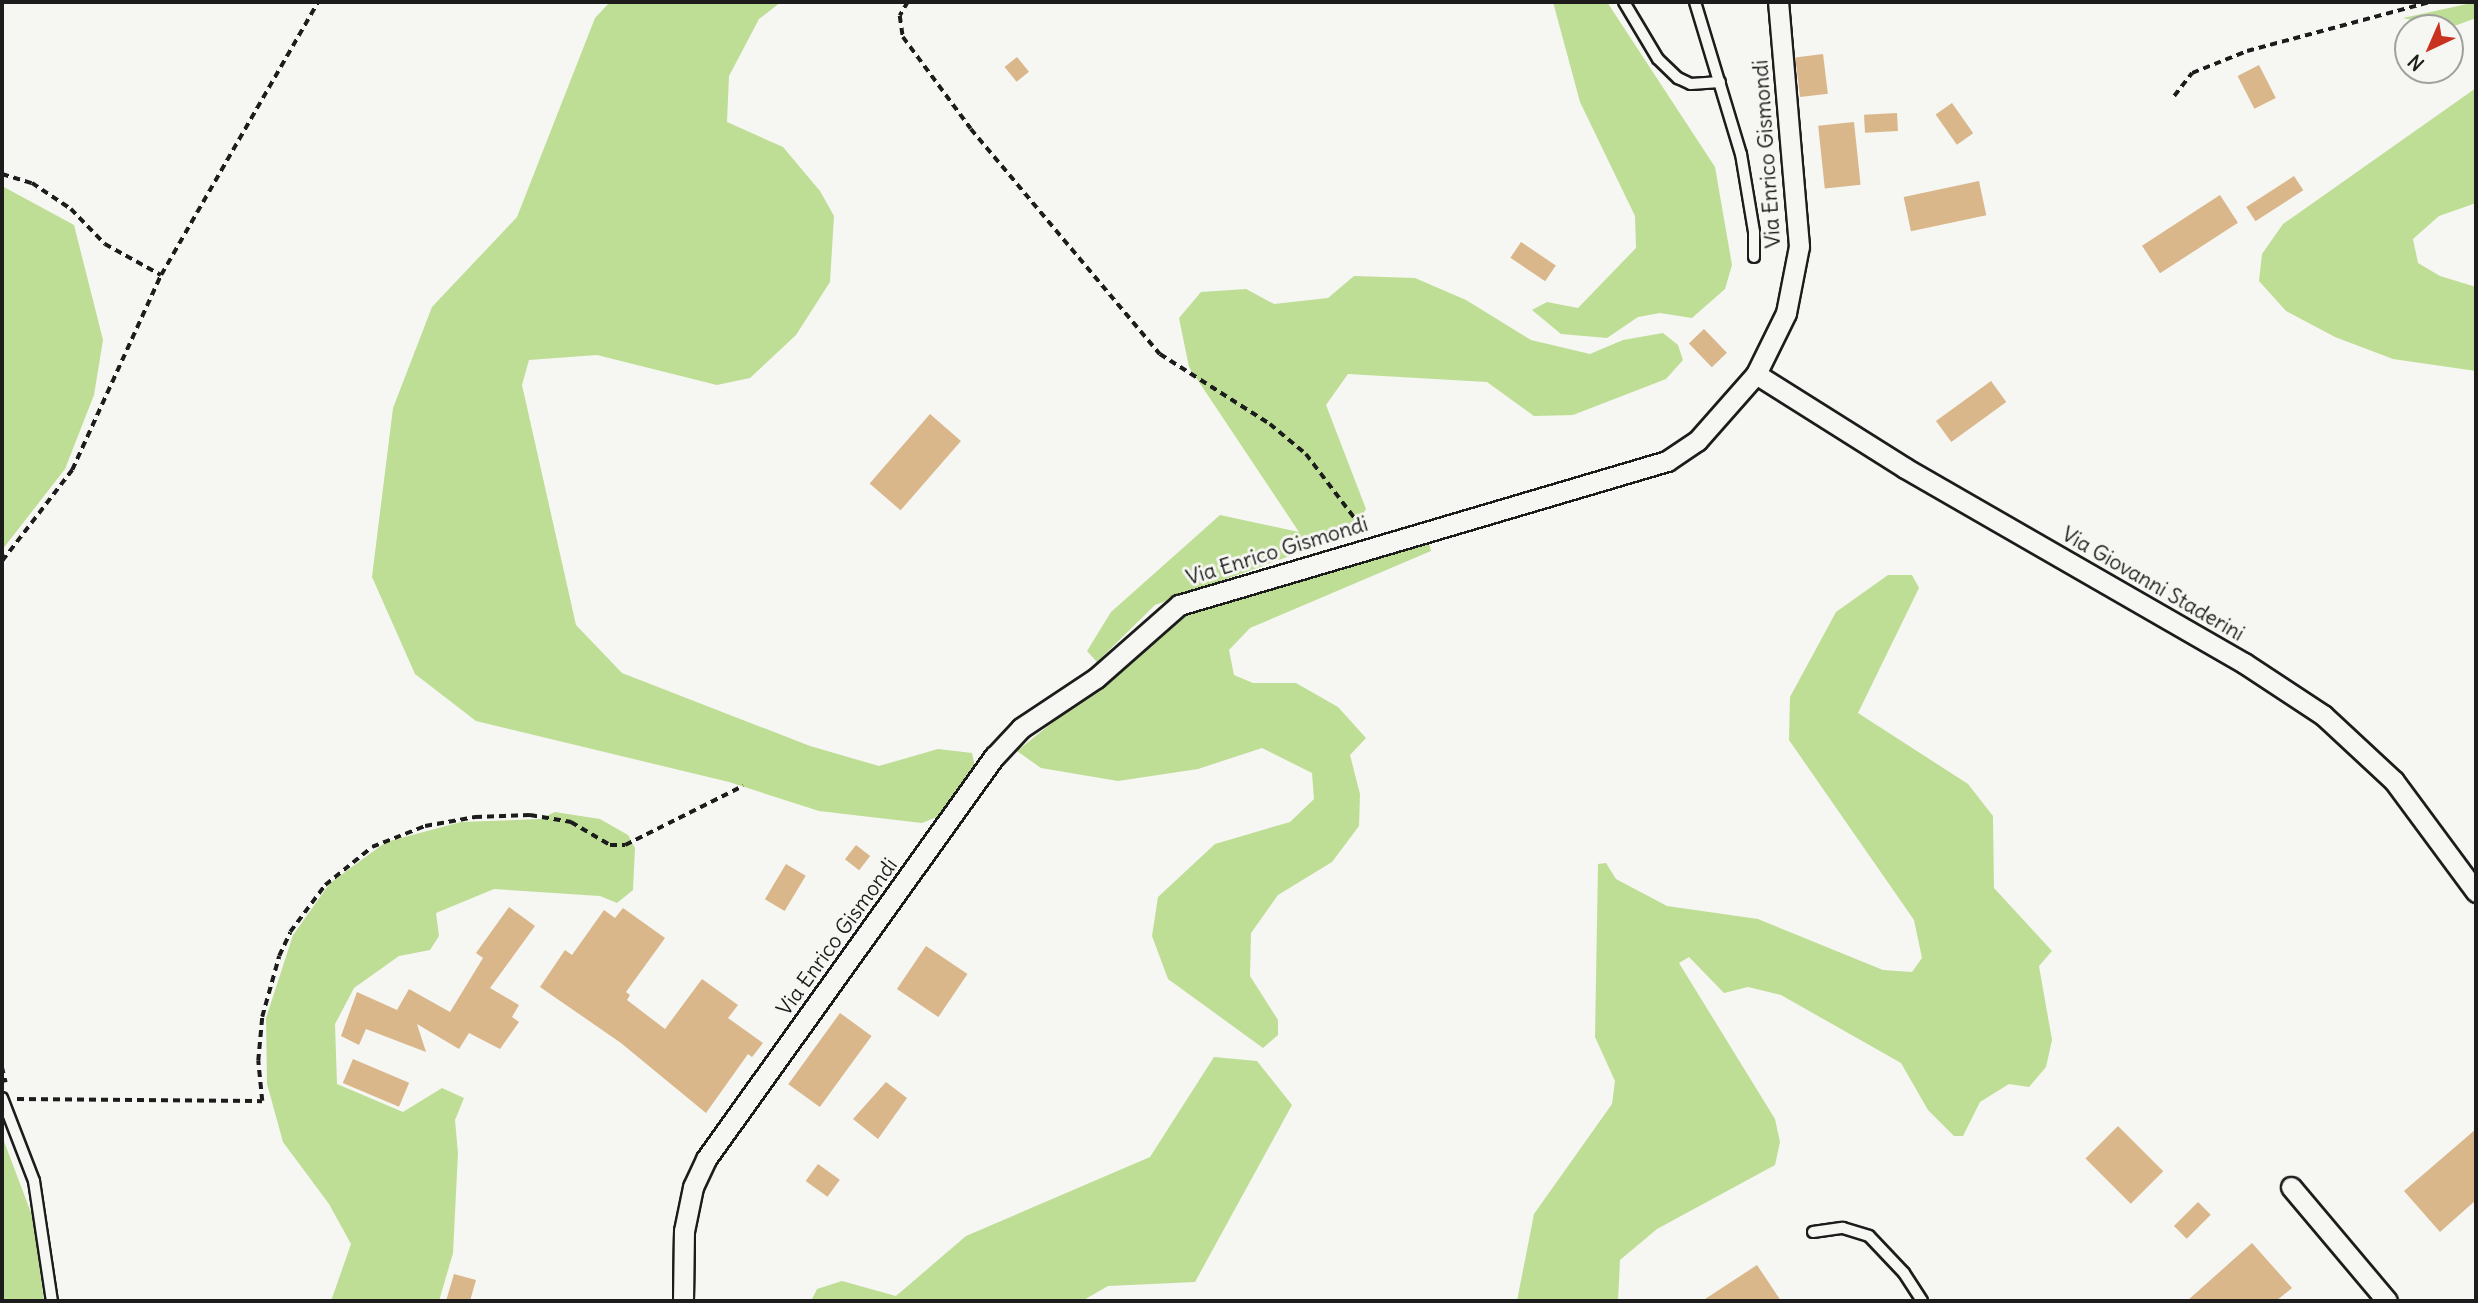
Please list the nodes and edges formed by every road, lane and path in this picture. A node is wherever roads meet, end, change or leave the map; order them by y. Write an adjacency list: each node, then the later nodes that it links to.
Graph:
1 (318, 2): 11 (path)
2 (908, 2): 13 (path)
3 (1624, 2): 7 (lane)
4 (1695, 2): 7 (lane)
5 (1778, 2): 12 (street, Via Enrico Gismondi)
6 (2430, 2): 8 (path)
7 (1720, 82): 10 (lane)
8 (2174, 96)
9 (2, 174): 11 (path)
10 (1754, 257)
11 (162, 275): 14 (path)
12 (1756, 374): 13 (street, Via Enrico Gismondi); 16 (street, Via Giovanni Staderini)
13 (1375, 545): 21 (street, Via Enrico Gismondi)
14 (2, 561)
15 (743, 786): 17 (path)
16 (2476, 892)
17 (2, 1099): 20 (lane)
18 (2291, 1187): 23 (street)
19 (1813, 1232): 22 (lane)
20 (52, 1301)
21 (683, 1301)
22 (1922, 1301)
23 (2386, 1301)

